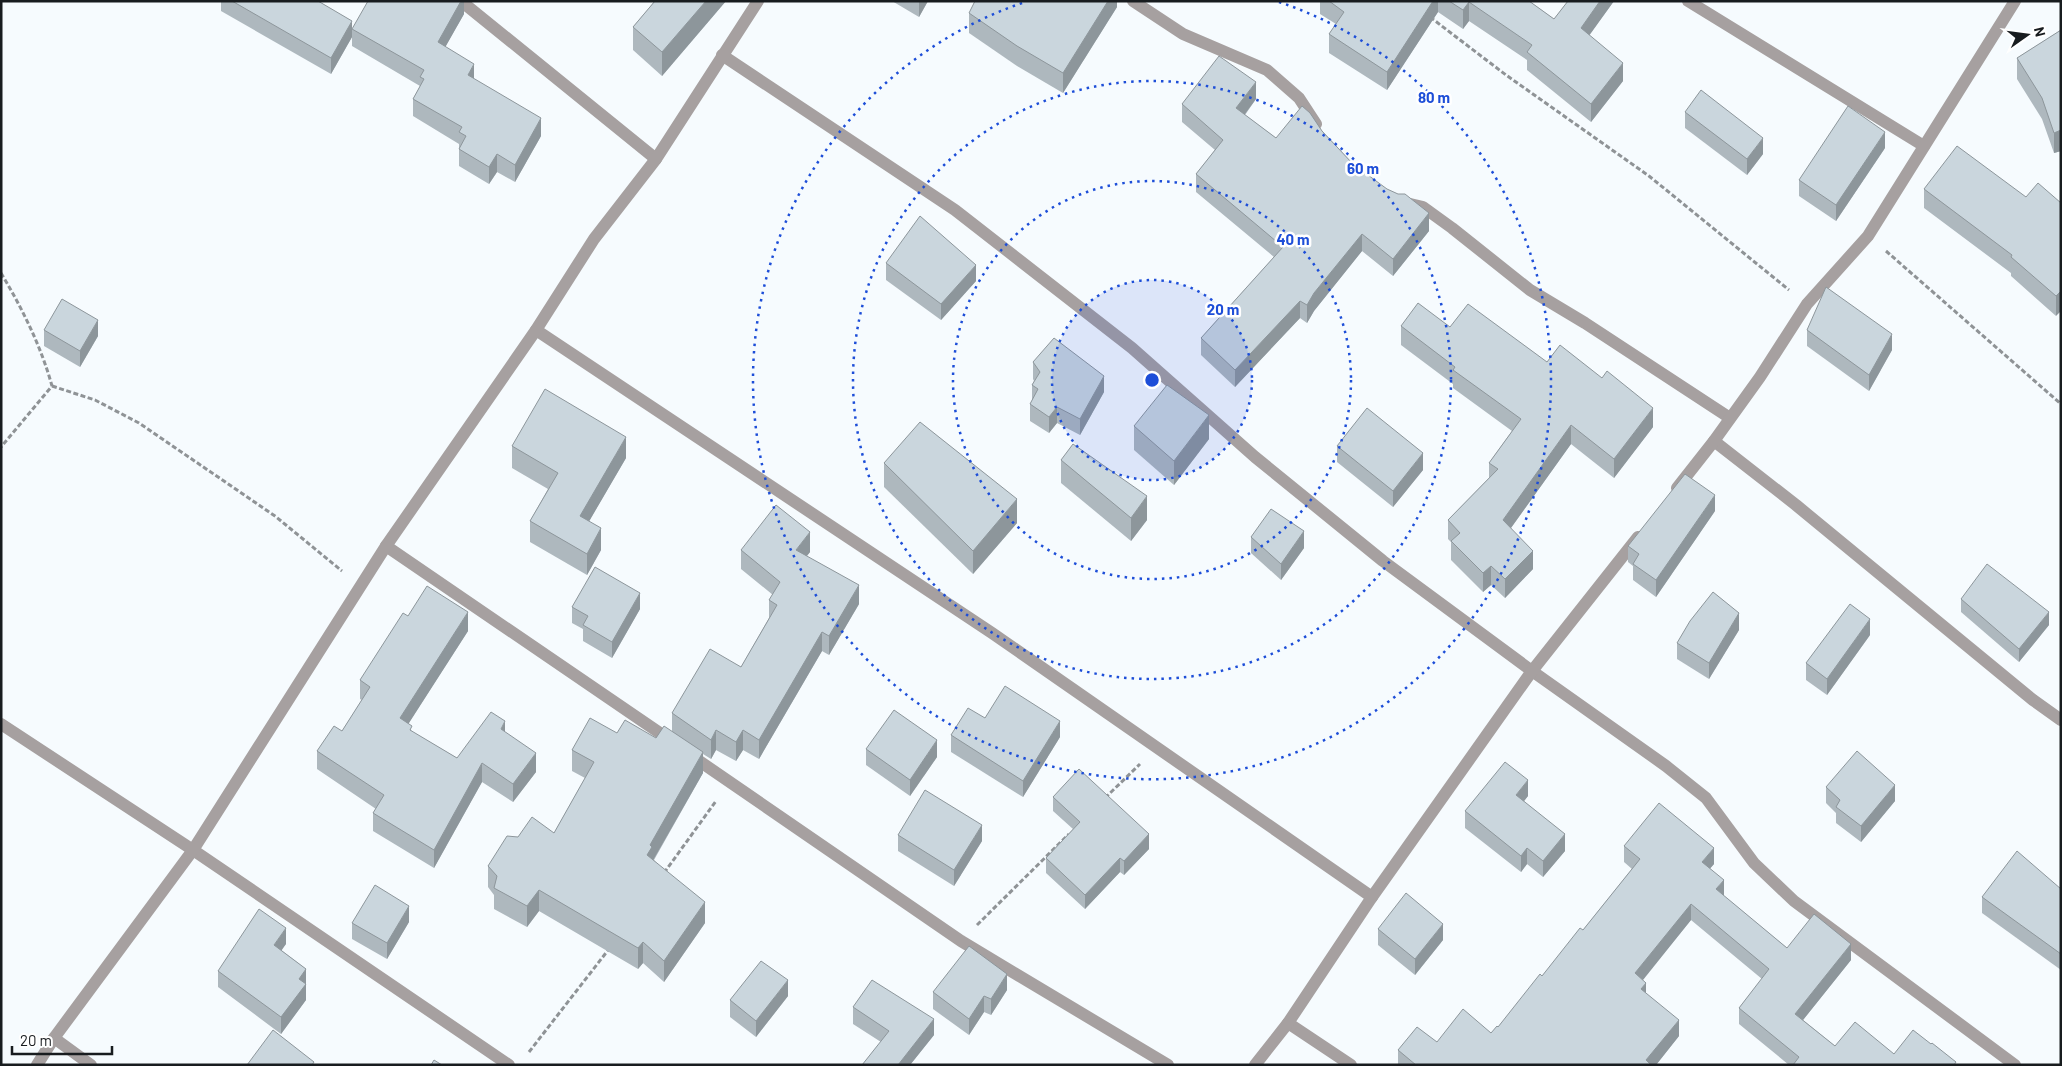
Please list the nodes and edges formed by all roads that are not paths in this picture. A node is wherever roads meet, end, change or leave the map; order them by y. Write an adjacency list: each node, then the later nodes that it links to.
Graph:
1 (461, 1): 9 (street)
2 (758, 1): 6 (street)
3 (1133, 1): 7 (street)
4 (1688, 1): 8 (street)
5 (2015, 1): 8 (street)
6 (722, 55): 9 (street); 17 (street)
7 (1323, 136)
8 (1924, 146): 12 (street)
9 (656, 159): 11 (street)
10 (1392, 200): 12 (street)
11 (536, 330): 16 (street); 21 (street)
12 (1730, 418): 13 (street)
13 (1714, 441): 14 (street); 18 (street)
14 (1672, 495)
15 (1648, 526): 17 (street)
16 (386, 546): 20 (street); 27 (street)
17 (1532, 671): 21 (street); 30 (street)
18 (2061, 720)
19 (1, 724): 20 (street)
20 (193, 850): 23 (street); 26 (street)
21 (1372, 897): 22 (street)
22 (1288, 1024): 28 (street); 29 (street)
23 (54, 1038): 24 (street); 25 (street)
24 (37, 1065)
25 (91, 1065)
26 (509, 1065)
27 (1168, 1065)
28 (1255, 1065)
29 (1351, 1065)
30 (2015, 1065)

